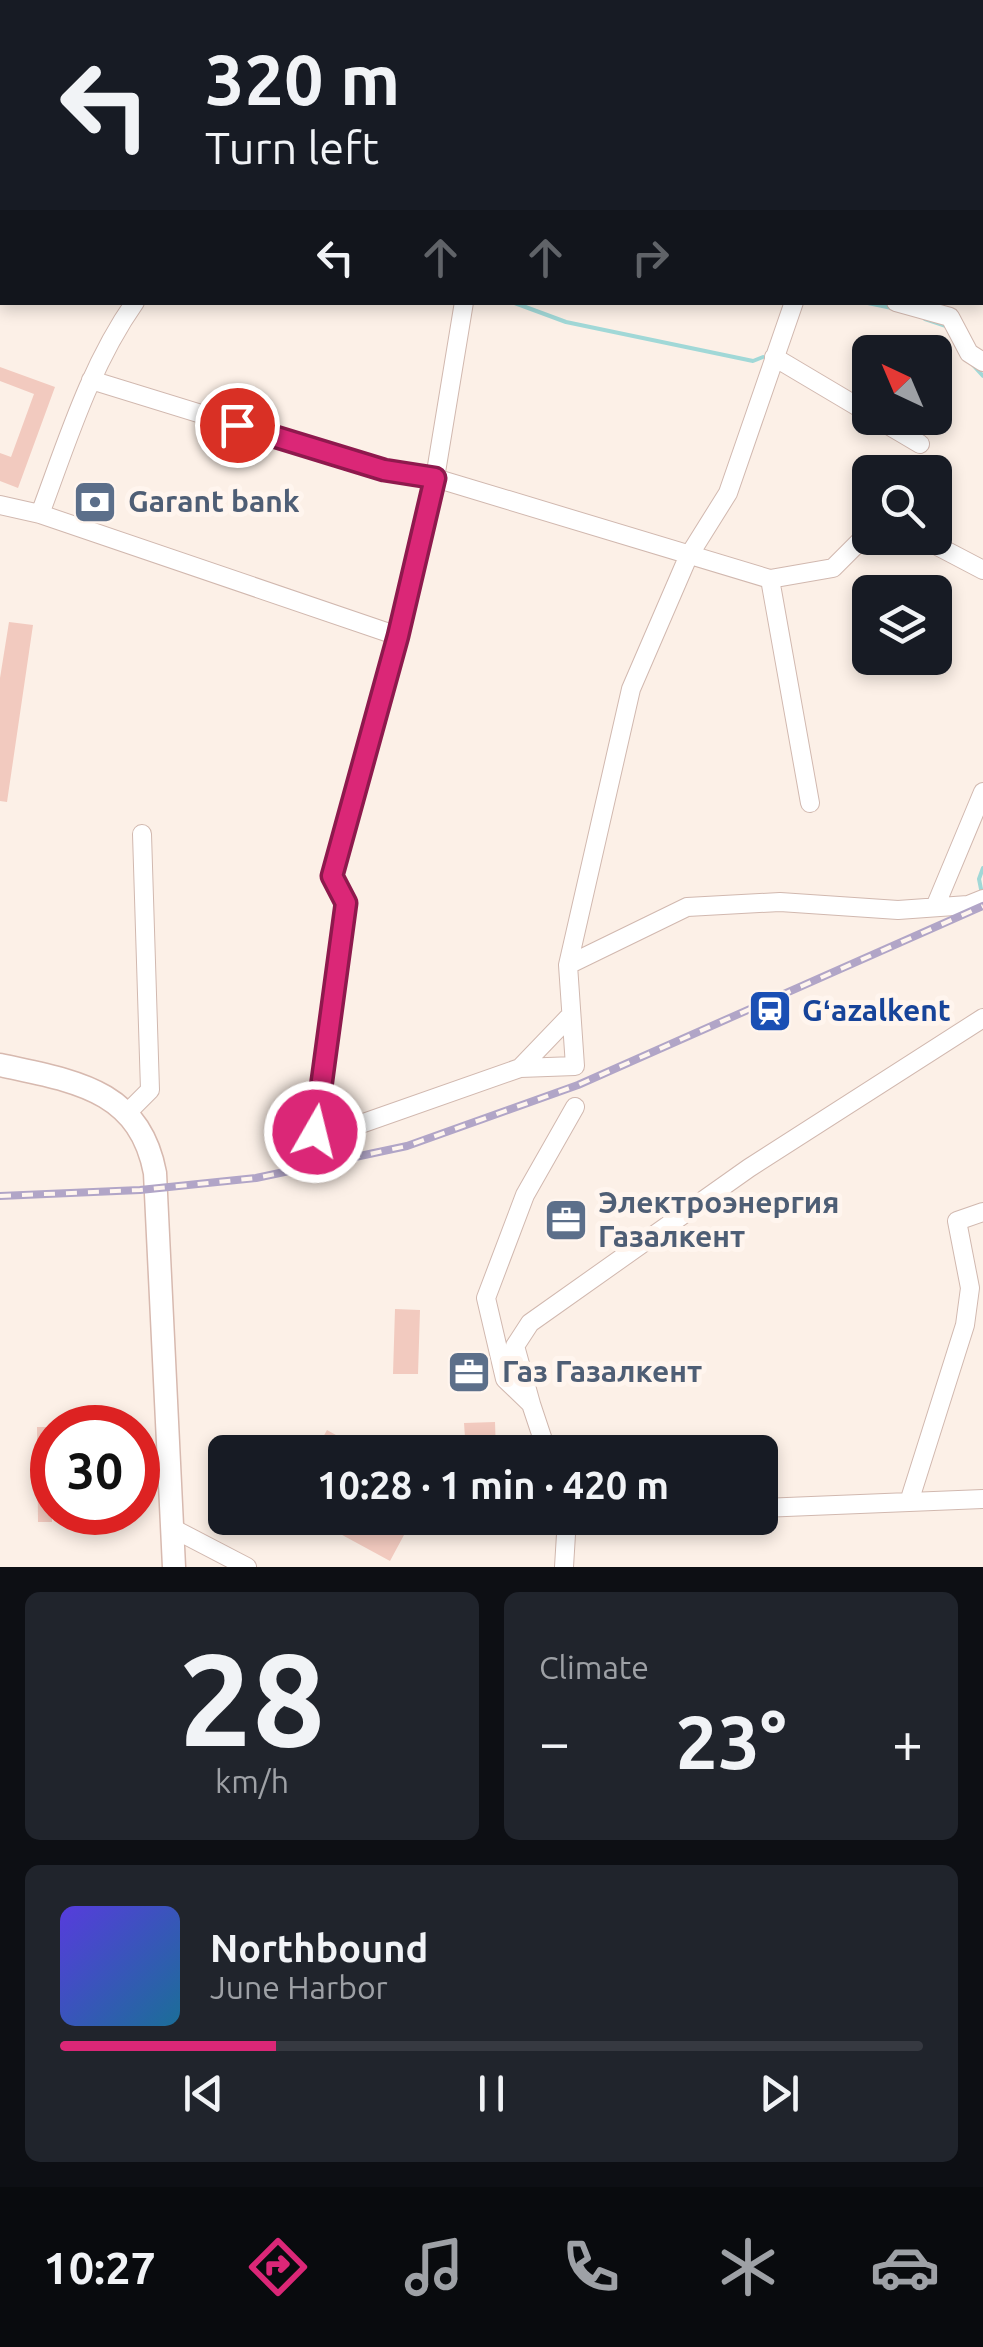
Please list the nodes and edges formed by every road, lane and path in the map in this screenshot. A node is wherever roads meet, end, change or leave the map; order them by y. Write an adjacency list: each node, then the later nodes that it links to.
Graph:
1 (133, 305): 7 (street)
2 (464, 305): 11 (street)
3 (793, 305): 5 (street)
4 (908, 305): 6 (street)
5 (774, 357): 8 (street); 16 (street)
6 (983, 362)
7 (91, 380): 11 (street); 13 (street)
8 (852, 403)
9 (905, 435): 10 (street)
10 (920, 444)
11 (435, 478): 16 (street); 19 (street)
12 (0, 505): 13 (street)
13 (40, 514): 19 (street)
14 (852, 549): 18 (street)
15 (952, 554): 17 (street)
16 (688, 558): 18 (street); 25 (street)
17 (983, 570)
18 (770, 580): 21 (street)
19 (398, 636): 29 (street)
20 (983, 792): 24 (street)
21 (810, 804)
22 (142, 834): 31 (street)
23 (983, 898): 24 (street)
24 (935, 907): 25 (street)
25 (568, 965): 26 (street)
26 (568, 1018): 29 (street); 29 (street)
27 (983, 1018): 33 (street)
28 (0, 1065): 31 (main road)
29 (520, 1068)
30 (575, 1107): 33 (street)
31 (127, 1113): 38 (main road)
32 (983, 1212): 36 (street)
33 (531, 1404): 34 (street)
34 (541, 1435)
35 (983, 1499): 36 (street)
36 (909, 1502): 37 (street)
37 (778, 1507)
38 (172, 1528): 40 (main road); 41 (street)
39 (566, 1535): 42 (street)
40 (174, 1567)
41 (247, 1567)
42 (564, 1567)

